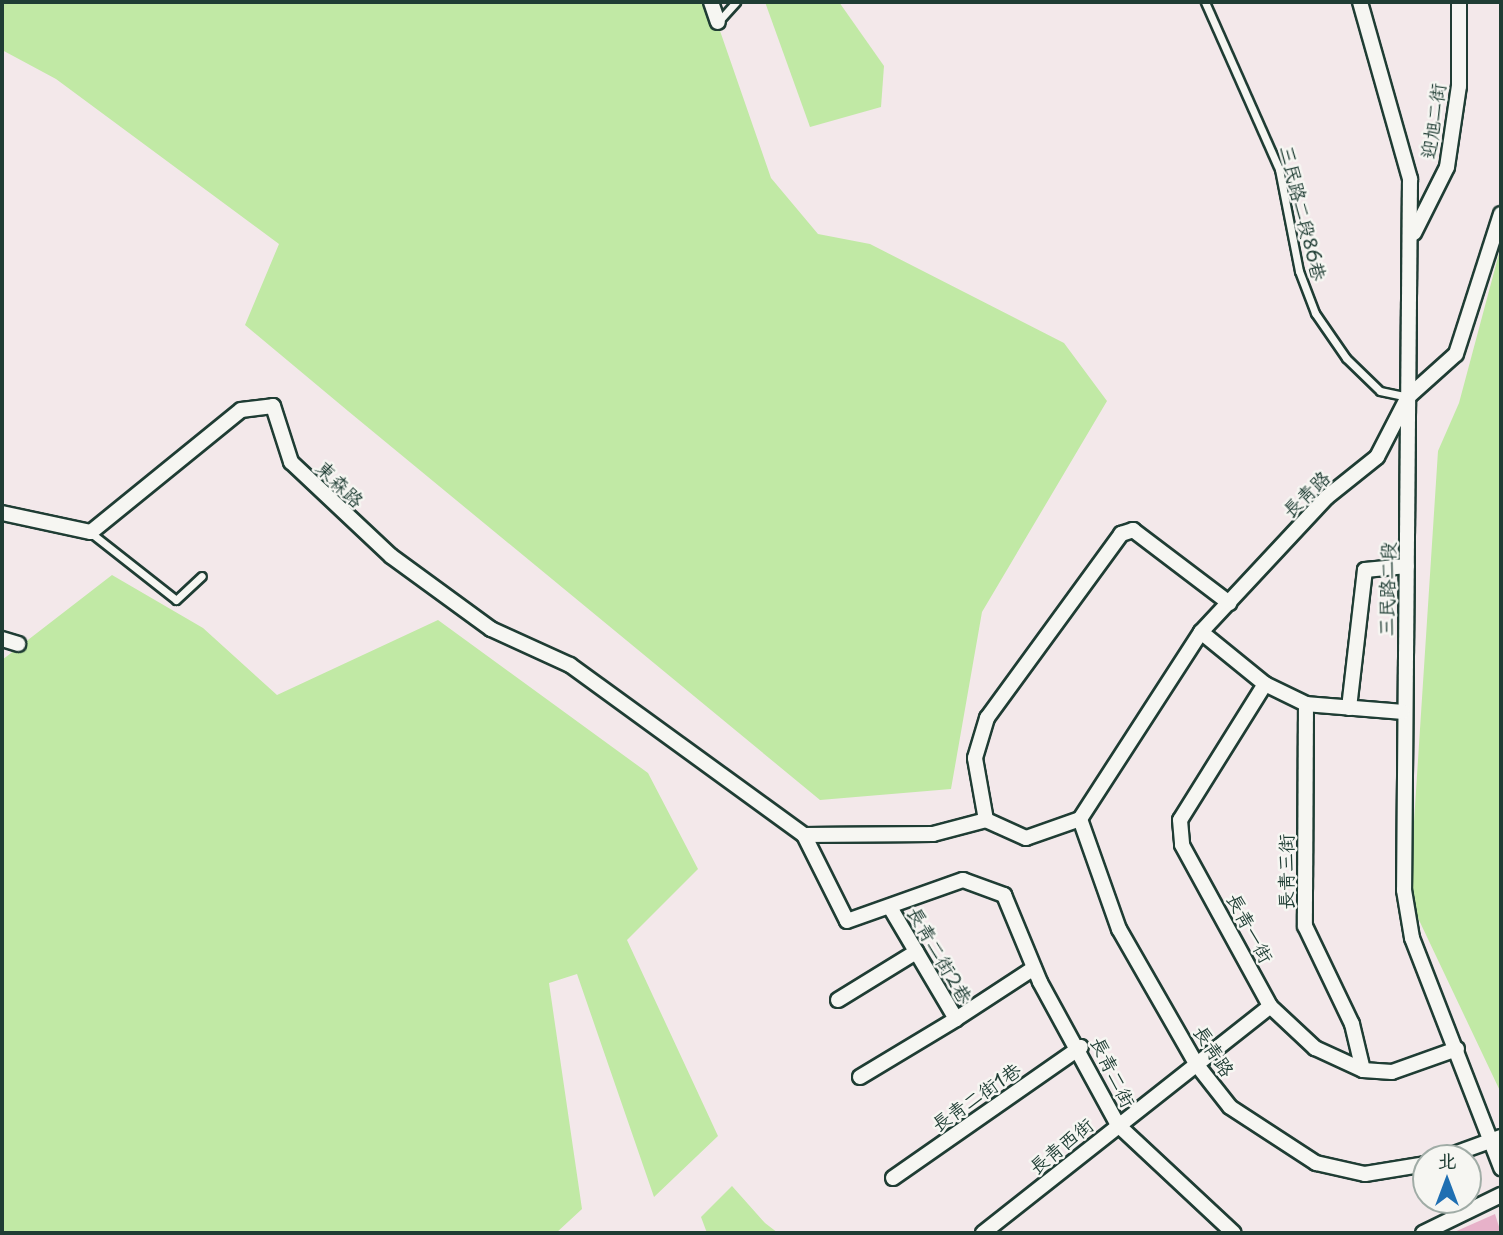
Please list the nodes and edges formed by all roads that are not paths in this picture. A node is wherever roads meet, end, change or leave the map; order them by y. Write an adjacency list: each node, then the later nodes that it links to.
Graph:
1 (711, 2): 6 (street)
2 (736, 2): 6 (lane)
3 (1205, 2): 9 (lane, 三民路二段86巷)
4 (1360, 2): 8 (street, 三民路二段)
5 (1459, 2): 8 (street, 迎旭二街)
6 (718, 22)
7 (1501, 214): 9 (street)
8 (1412, 237): 9 (street, 三民路二段)
9 (1408, 397): 12 (street, 三民路二段); 14 (street, 長青路)
10 (2, 513): 11 (street)
11 (90, 532): 13 (lane); 24 (street, 東森路)
12 (1407, 566): 20 (street); 21 (street, 三民路二段)
13 (202, 576)
14 (1229, 603): 15 (street, 長青路); 23 (street)
15 (1201, 632): 18 (street); 22 (street, 長青路)
16 (2, 639): 17 (street)
17 (18, 643)
18 (1265, 684): 19 (street); 29 (street, 長青一街)
19 (1306, 704): 20 (street); 34 (street, 長青三街)
20 (1349, 708): 21 (street)
21 (1403, 712): 32 (street, 三民路二段)
22 (1080, 819): 23 (street); 33 (street, 長青路)
23 (986, 820): 24 (street)
24 (804, 835): 25 (street)
25 (891, 909): 26 (street, 長青二街2巷); 27 (street, 長青二街)
26 (916, 952): 28 (street); 30 (street, 長青二街2巷)
27 (1034, 968): 30 (street, 長青二街2巷); 31 (street, 長青二街)
28 (838, 1000)
29 (1270, 1006): 33 (street, 長青西街); 34 (street, 長青一街)
30 (956, 1020): 35 (street, 長青二街2巷)
31 (1081, 1047): 36 (street, 長青二街); 40 (street, 長青二街1巷)
32 (1457, 1049): 34 (street, 長青一街); 37 (street, 三民路二段)
33 (1197, 1065): 36 (street, 長青西街); 38 (street, 長青路)
34 (1363, 1070)
35 (860, 1077)
36 (1118, 1125): 42 (street, 長青西街); 43 (street, 長青二街)
37 (1497, 1139): 39 (street, 三民路二段)
38 (1412, 1166)
39 (1501, 1168)
40 (893, 1178)
41 (1501, 1195): 44 (street)
42 (983, 1233)
43 (1234, 1233)
44 (1423, 1233)

